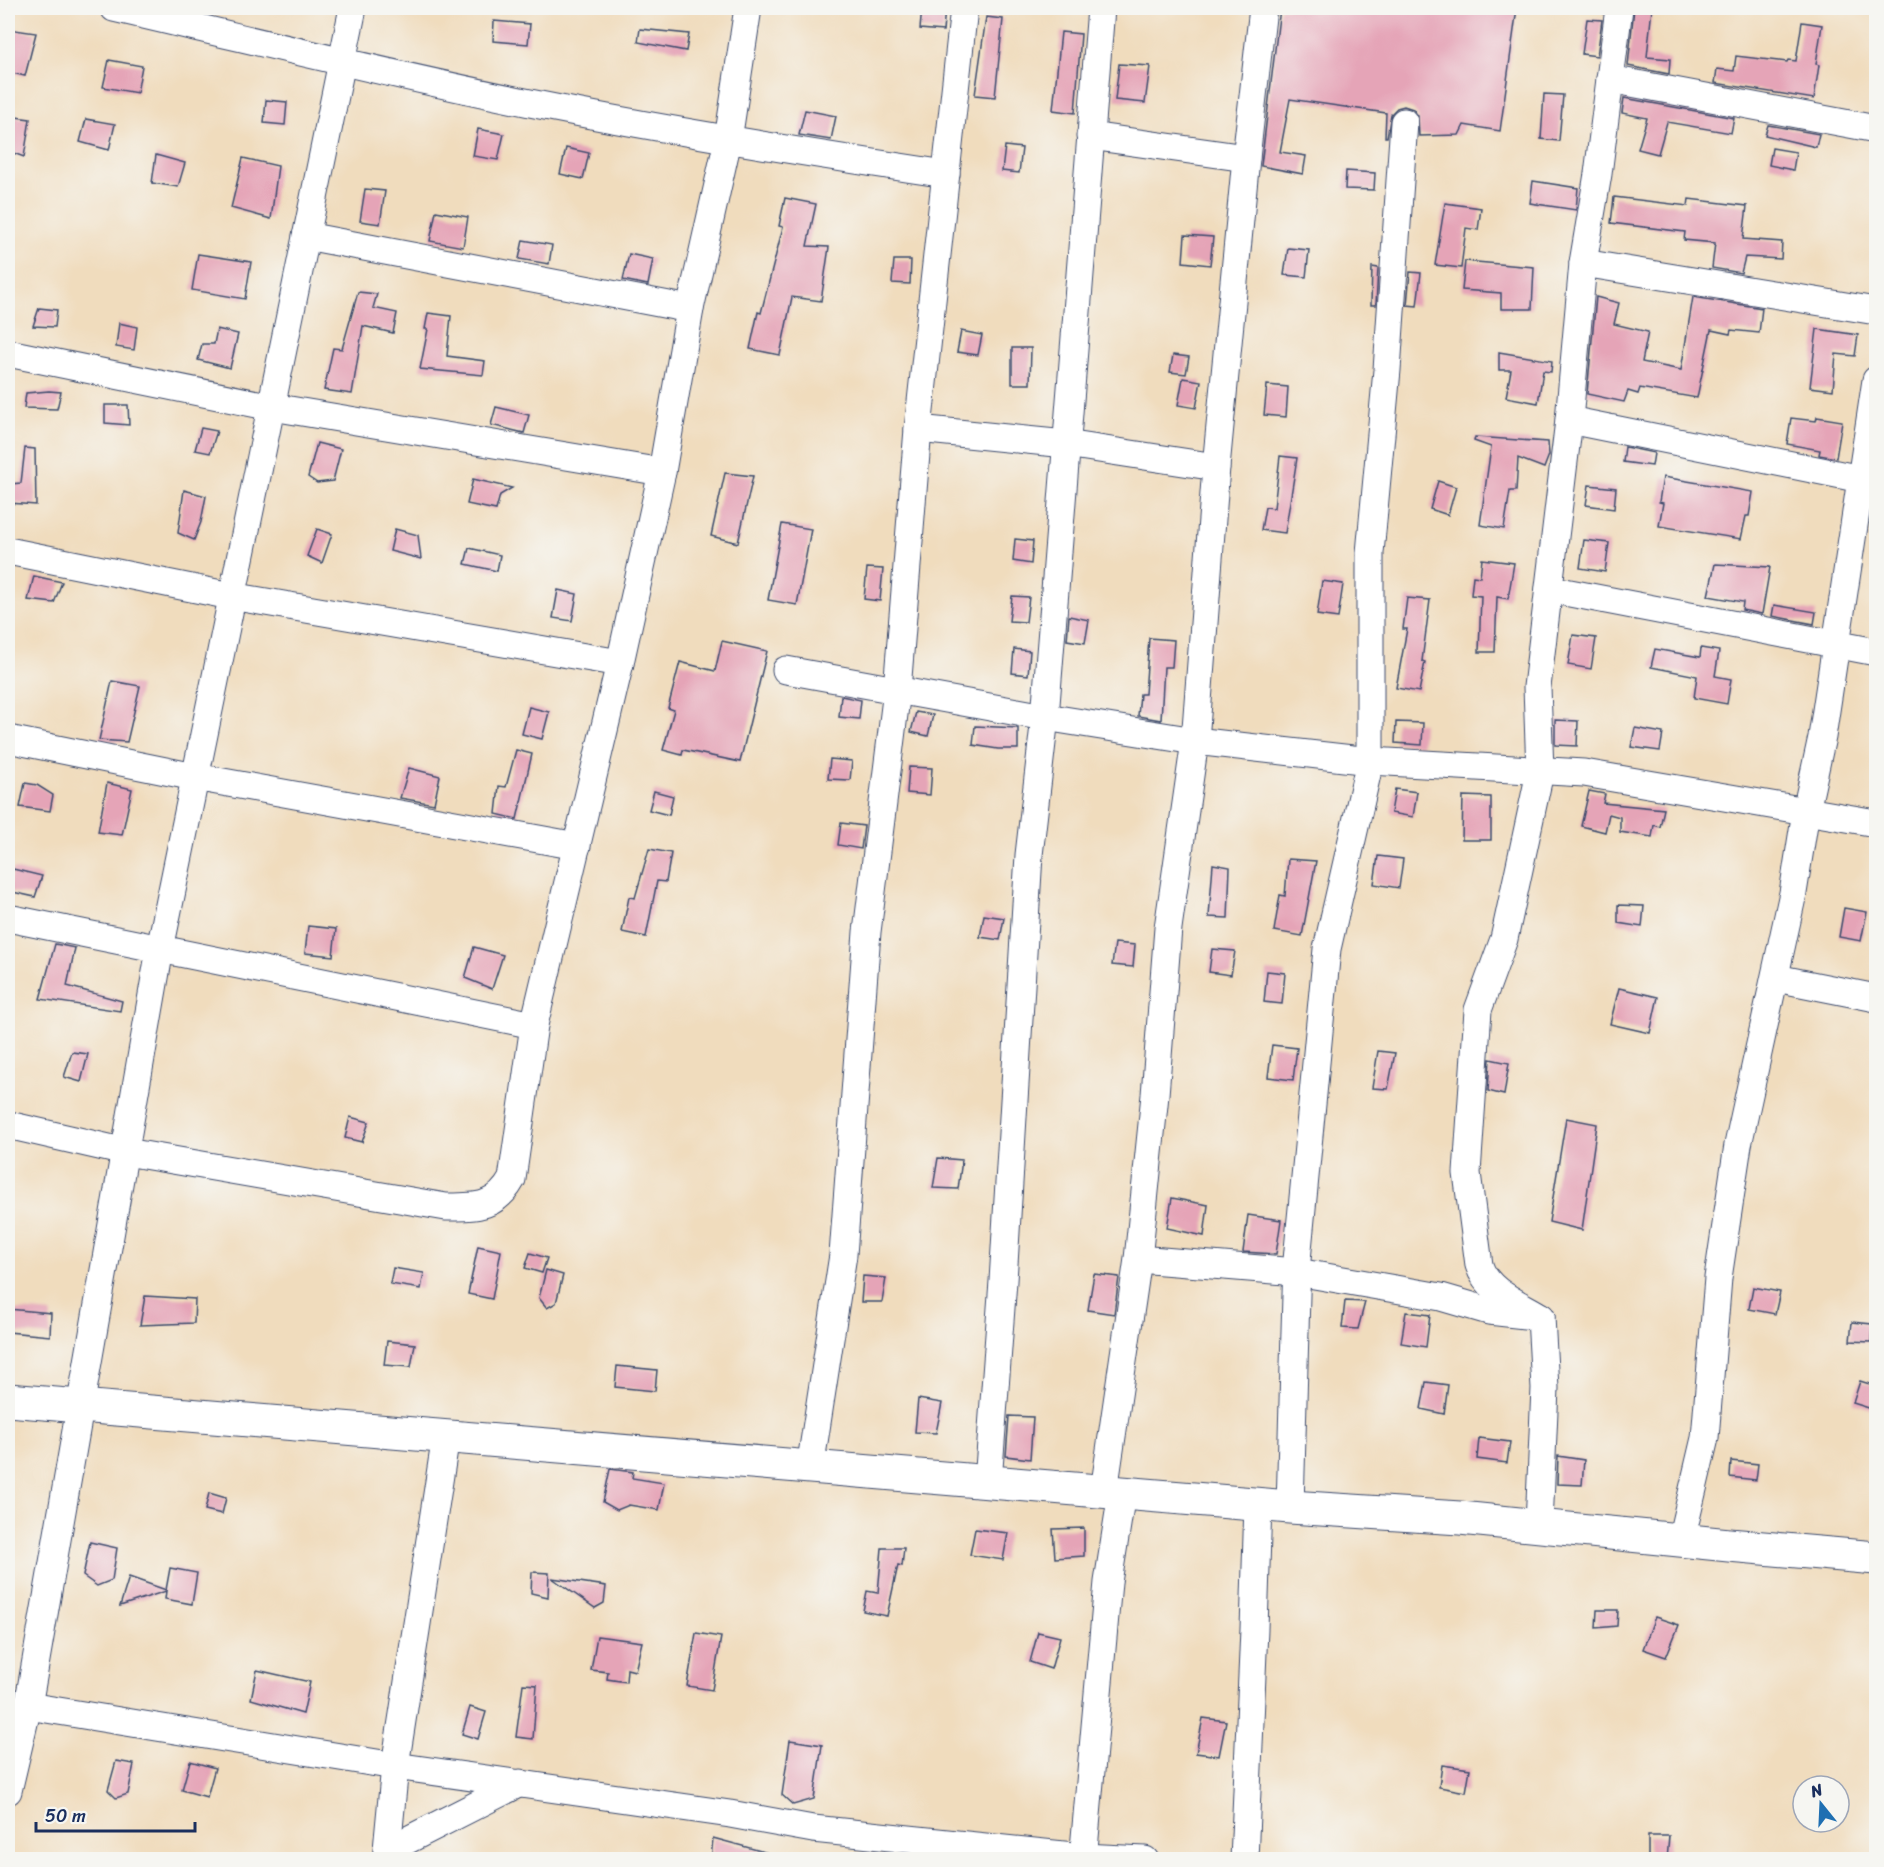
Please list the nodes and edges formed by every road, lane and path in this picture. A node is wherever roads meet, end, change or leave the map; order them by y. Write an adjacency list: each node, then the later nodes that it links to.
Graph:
1 (114, 8): 8 (street)
2 (353, 8): 8 (street)
3 (748, 8): 13 (street)
4 (964, 8): 15 (street)
5 (1101, 8): 12 (street)
6 (1263, 8): 14 (street)
7 (1619, 8): 9 (street)
8 (341, 62): 13 (street); 16 (street)
9 (1610, 79): 11 (street); 17 (street)
10 (1404, 122): 40 (street)
11 (1876, 129)
12 (1090, 136): 14 (street); 25 (street)
13 (728, 140): 15 (street); 18 (street)
14 (1246, 158): 26 (street)
15 (946, 174): 24 (street)
16 (306, 236): 18 (street); 22 (street)
17 (1583, 263): 19 (street); 23 (street)
18 (690, 309): 27 (street)
19 (1876, 311)
20 (8, 353): 22 (street)
21 (1876, 380): 28 (street)
22 (272, 407): 27 (street); 31 (street)
23 (1569, 420): 28 (street); 30 (street)
24 (918, 429): 25 (street); 36 (street)
25 (1066, 444): 26 (street); 37 (street)
26 (1216, 467): 39 (street)
27 (662, 472): 34 (street)
28 (1869, 480): 32 (street)
29 (8, 551): 31 (street)
30 (1549, 589): 32 (street); 41 (street)
31 (231, 597): 34 (street); 42 (street)
32 (1836, 645): 33 (street); 43 (street)
33 (1876, 652)
34 (620, 663): 45 (street)
35 (786, 670): 36 (street)
36 (897, 690): 37 (street); 59 (street)
37 (1045, 717): 39 (street); 60 (street)
38 (8, 739): 42 (street)
39 (1195, 741): 40 (street); 53 (street)
40 (1370, 761): 41 (street); 54 (street)
41 (1539, 772): 43 (street); 55 (street)
42 (195, 777): 45 (street); 47 (street)
43 (1806, 811): 44 (street); 48 (street)
44 (1876, 823)
45 (577, 846): 50 (street)
46 (8, 918): 47 (street)
47 (160, 949): 50 (street); 52 (street)
48 (1776, 978): 49 (street); 65 (street)
49 (1876, 998)
50 (534, 1025): 52 (street)
51 (8, 1125): 52 (street)
52 (126, 1152): 57 (street)
53 (1138, 1259): 54 (street); 61 (street)
54 (1297, 1272): 55 (street); 63 (street)
55 (1541, 1317): 64 (street)
56 (8, 1400): 57 (main road)
57 (82, 1405): 58 (main road); 67 (street)
58 (446, 1436): 59 (main road); 68 (street)
59 (810, 1468): 60 (main road)
60 (988, 1482): 61 (main road)
61 (1113, 1492): 62 (main road); 72 (street)
62 (1258, 1504): 63 (main road); 74 (street)
63 (1290, 1507): 64 (main road)
64 (1539, 1525): 65 (main road)
65 (1681, 1540): 66 (main road)
66 (1876, 1558)
67 (28, 1706): 68 (street); 70 (street)
68 (395, 1766): 69 (street); 71 (street)
69 (520, 1783): 71 (street); 72 (street)
70 (8, 1791)
71 (387, 1855)
72 (1083, 1858): 73 (street)
73 (1145, 1860)
74 (1244, 1860)

